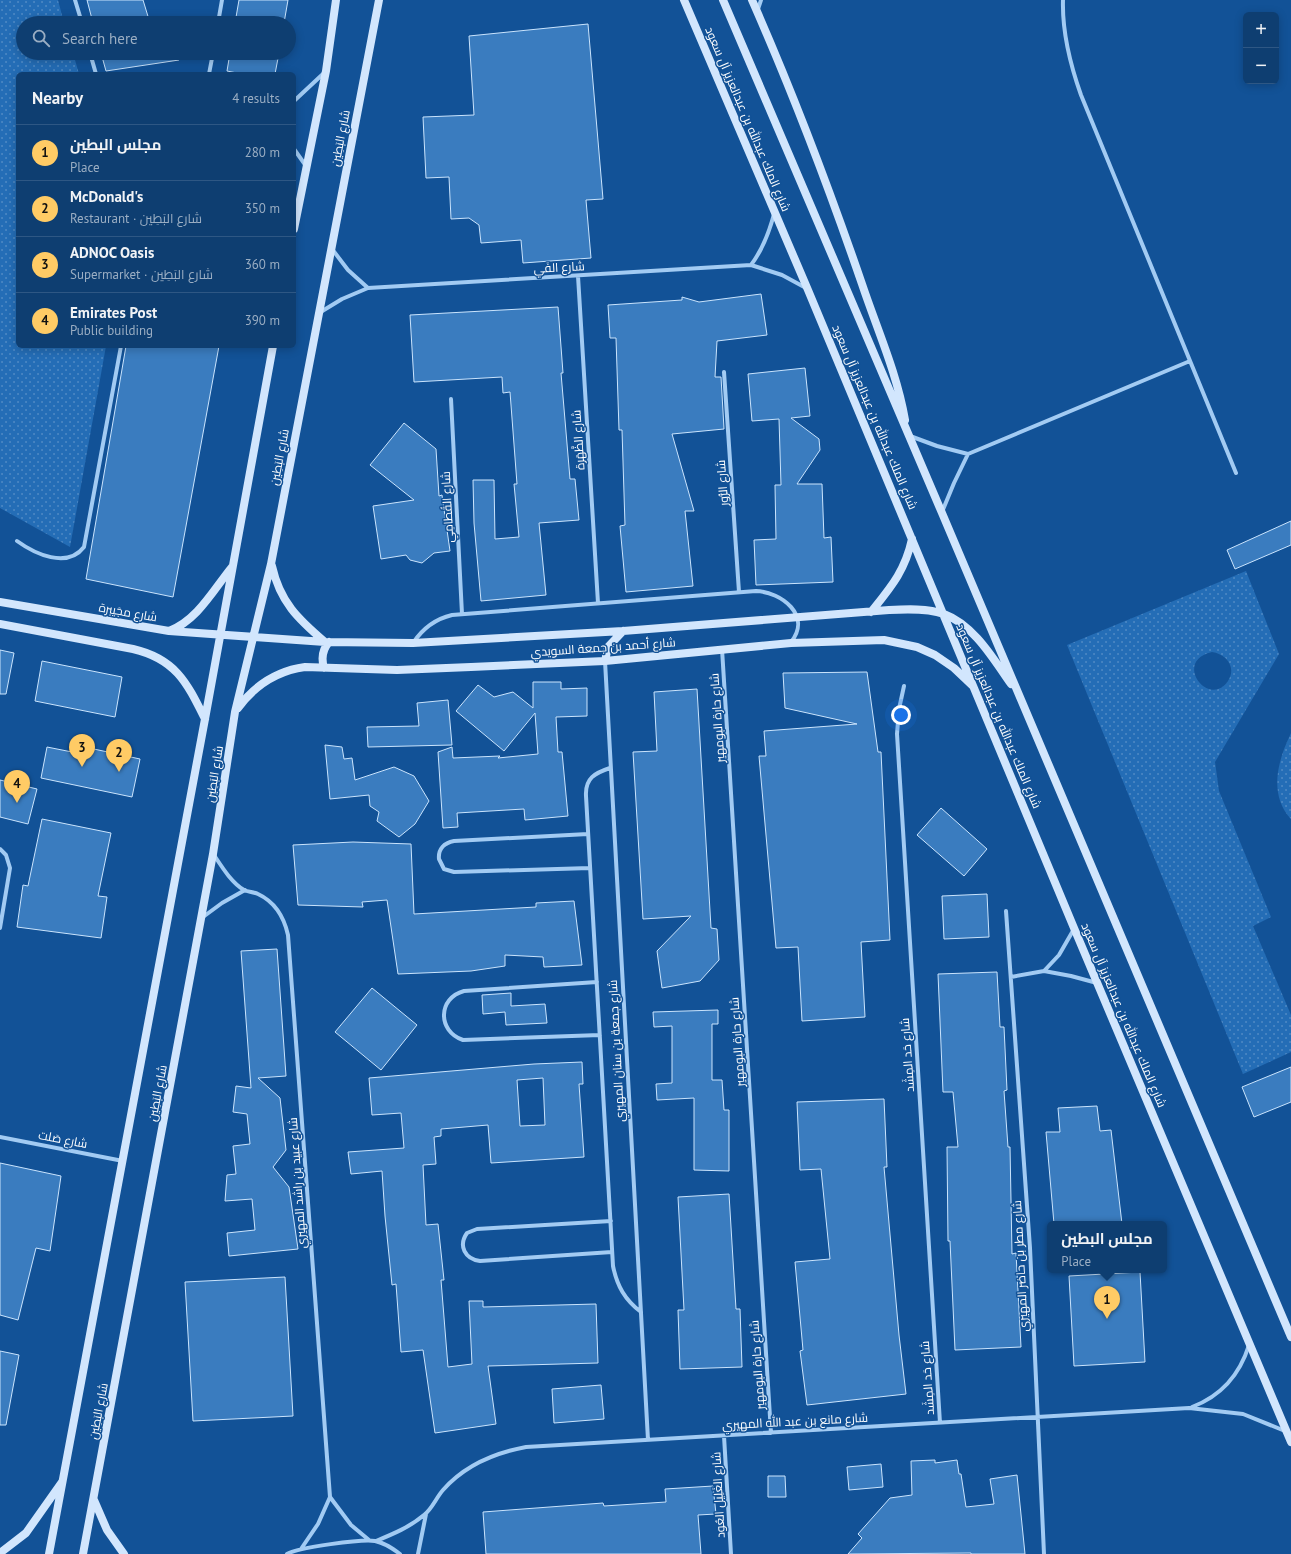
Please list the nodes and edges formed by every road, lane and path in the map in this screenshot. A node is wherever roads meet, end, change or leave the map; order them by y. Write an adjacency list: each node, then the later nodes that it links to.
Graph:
1 (75, 0): 11 (street)
2 (222, 0): 12 (street)
3 (336, 0): 15 (main road)
4 (379, 0): 23 (main road, شارع البَطِين)
5 (684, 0): 21 (main road, شارع الملك عبدالله بن عبدالعزيز آل سعود)
6 (722, 0): 34 (main road, شارع الملك عبدالله بن عبدالعزيز آل سعود)
7 (752, 0): 10 (main road)
8 (762, 0): 10 (street)
9 (1063, 0): 31 (street)
10 (757, 12): 34 (main road)
11 (80, 16)
12 (219, 16)
13 (92, 60): 16 (street)
14 (212, 60): 17 (street)
15 (326, 71): 18 (street); 20 (main road)
16 (95, 72)
17 (209, 72)
18 (296, 99)
19 (296, 152): 20 (street)
20 (306, 166): 22 (main road)
21 (774, 212): 24 (street); 27 (main road, شارع الملك عبدالله بن عبدالعزيز آل سعود)
22 (296, 218)
23 (332, 248): 26 (street); 28 (main road, شارع البَطِين)
24 (751, 265): 25 (street, شارع الفَي); 27 (street, شارع الفَي)
25 (578, 276): 26 (street, شارع الفَي); 44 (street, شارع الظَّهَرة)
26 (368, 288): 28 (street, شارع الفَي)
27 (808, 290): 38 (main road, شارع الملك عبدالله بن عبدالعزيز آل سعود)
28 (318, 314): 40 (main road, شارع البَطِين)
29 (121, 348): 39 (street)
30 (272, 348): 41 (main road, شارع البَطِين)
31 (1190, 361): 35 (street); 36 (street)
32 (724, 372): 42 (street, شارع الزُّور)
33 (452, 399): 46 (street, شارع القُطامِي)
34 (907, 434): 35 (street); 37 (main road, شارع الملك عبدالله بن عبدالعزيز آل سعود)
35 (968, 454): 37 (street)
36 (1236, 473)
37 (942, 513): 62 (main road, شارع الملك عبدالله بن عبدالعزيز آل سعود)
38 (912, 539): 45 (main road); 47 (main road, شارع الملك عبدالله بن عبدالعزيز آل سعود)
39 (16, 541)
40 (271, 564): 53 (main road, شارع البَطِين); 54 (main road)
41 (232, 566): 50 (main road); 52 (main road, شارع البَطِين)
42 (739, 592): 44 (street); 48 (street)
43 (0, 602): 50 (main road, شارع مجَيبرة)
44 (598, 603): 46 (street)
45 (871, 612): 47 (main road, شارع أحمد بن جمعة السويدي); 48 (main road, شارع أحمد بن جمعة السويدي)
46 (462, 614): 55 (street)
47 (944, 614): 61 (main road, شارع الملك عبدالله بن عبدالعزيز آل سعود); 62 (main road)
48 (797, 618): 51 (main road, شارع أحمد بن جمعة السويدي); 56 (street)
49 (0, 624): 64 (main road)
50 (169, 631): 52 (main road, شارع مجَيبرة)
51 (623, 631): 55 (main road, شارع أحمد بن جمعة السويدي); 58 (main road)
52 (220, 636): 53 (main road, شارع مجَيبرة); 64 (main road, شارع البَطِين)
53 (253, 638): 54 (main road, شارع أحمد بن جمعة السويدي); 63 (main road, شارع البَطِين)
54 (327, 642): 55 (main road, شارع أحمد بن جمعة السويدي); 59 (main road)
55 (413, 643)
56 (791, 643): 57 (main road, شارع أحمد بن جمعة السويدي); 61 (main road, شارع أحمد بن جمعة السويدي)
57 (722, 649): 58 (main road, شارع أحمد بن جمعة السويدي); 91 (street, شارع حارة البومهير)
58 (604, 660): 59 (main road, شارع أحمد بن جمعة السويدي); 65 (street, شارع جمعة بن سنان المهيري)
59 (324, 668): 63 (main road, شارع أحمد بن جمعة السويدي)
60 (904, 686): 89 (street, شارع حَد المِشَد)
61 (975, 688): 74 (main road, شارع الملك عبدالله بن عبدالعزيز آل سعود)
62 (1021, 699): 85 (main road, شارع الملك عبدالله بن عبدالعزيز آل سعود)
63 (235, 712): 68 (main road, شارع البَطِين)
64 (205, 719): 81 (main road, شارع البَطِين)
65 (610, 768): 66 (street); 84 (street, شارع جمعة بن سنان المهيري)
66 (588, 834): 69 (street); 69 (street)
67 (0, 849): 73 (street)
68 (213, 854): 70 (street, شارع عبيد بن راشد المهيري); 72 (main road, شارع البَطِين)
69 (590, 868): 77 (street)
70 (245, 890): 72 (street); 96 (street, شارع عبيد بن راشد المهيري)
71 (1006, 911): 76 (street, شارع مطر بن حاضر المهيري)
72 (202, 918): 97 (main road, شارع البَطِين)
73 (0, 928)
74 (1074, 928): 75 (street); 78 (main road, شارع الملك عبدالله بن عبدالعزيز آل سعود)
75 (1044, 971): 76 (street); 78 (street)
76 (1011, 977): 88 (street, شارع مطر بن حاضر المهيري)
77 (597, 982): 79 (street); 79 (street, شارع جمعة بن سنان المهيري)
78 (1097, 983): 86 (main road, شارع الملك عبدالله بن عبدالعزيز آل سعود)
79 (600, 1035): 82 (street)
80 (0, 1138): 81 (street, شارع صَلت)
81 (123, 1161): 95 (main road, شارع البَطِين)
82 (610, 1221): 83 (street); 83 (street)
83 (612, 1252): 84 (street)
84 (641, 1312): 93 (street, شارع جمعة بن سنان المهيري)
85 (1291, 1337)
86 (1249, 1343): 87 (street, شارع مانع بن عبد الله المهيري); 90 (main road, شارع الملك عبدالله بن عبدالعزيز آل سعود)
87 (1189, 1408): 88 (street, شارع مانع بن عبد الله المهيري); 90 (street, شارع مانع بن عبد الله المهيري)
88 (1036, 1418): 89 (street, شارع مانع بن عبد الله المهيري); 110 (street, شارع مطر بن حاضر المهيري)
89 (940, 1423): 91 (street, شارع مانع بن عبد الله المهيري)
90 (1287, 1432): 94 (main road, شارع الملك عبدالله بن عبدالعزيز آل سعود)
91 (771, 1433): 92 (street, شارع مانع بن عبد الله المهيري)
92 (724, 1436): 93 (street, شارع مانع بن عبد الله المهيري); 109 (street, شارع الغَلِيل العُود)
93 (648, 1440): 98 (street, شارع مانع بن عبد الله المهيري)
94 (1291, 1442)
95 (64, 1478): 102 (main road); 103 (main road, شارع البَطِين)
96 (330, 1497): 99 (street); 101 (street, شارع عبيد بن راشد المهيري)
97 (94, 1500): 104 (main road, شارع البَطِين); 105 (main road)
98 (426, 1514): 100 (street, شارع مانع بن عبد الله المهيري); 108 (street, شارع مانع بن عبد الله المهيري)
99 (369, 1541): 100 (street); 101 (street)
100 (376, 1541): 107 (street)
101 (301, 1549): 106 (street)
102 (0, 1553)
103 (49, 1554)
104 (83, 1554)
105 (124, 1554)
106 (287, 1554)
107 (400, 1554)
108 (418, 1554)
109 (731, 1554)
110 (1044, 1554)

